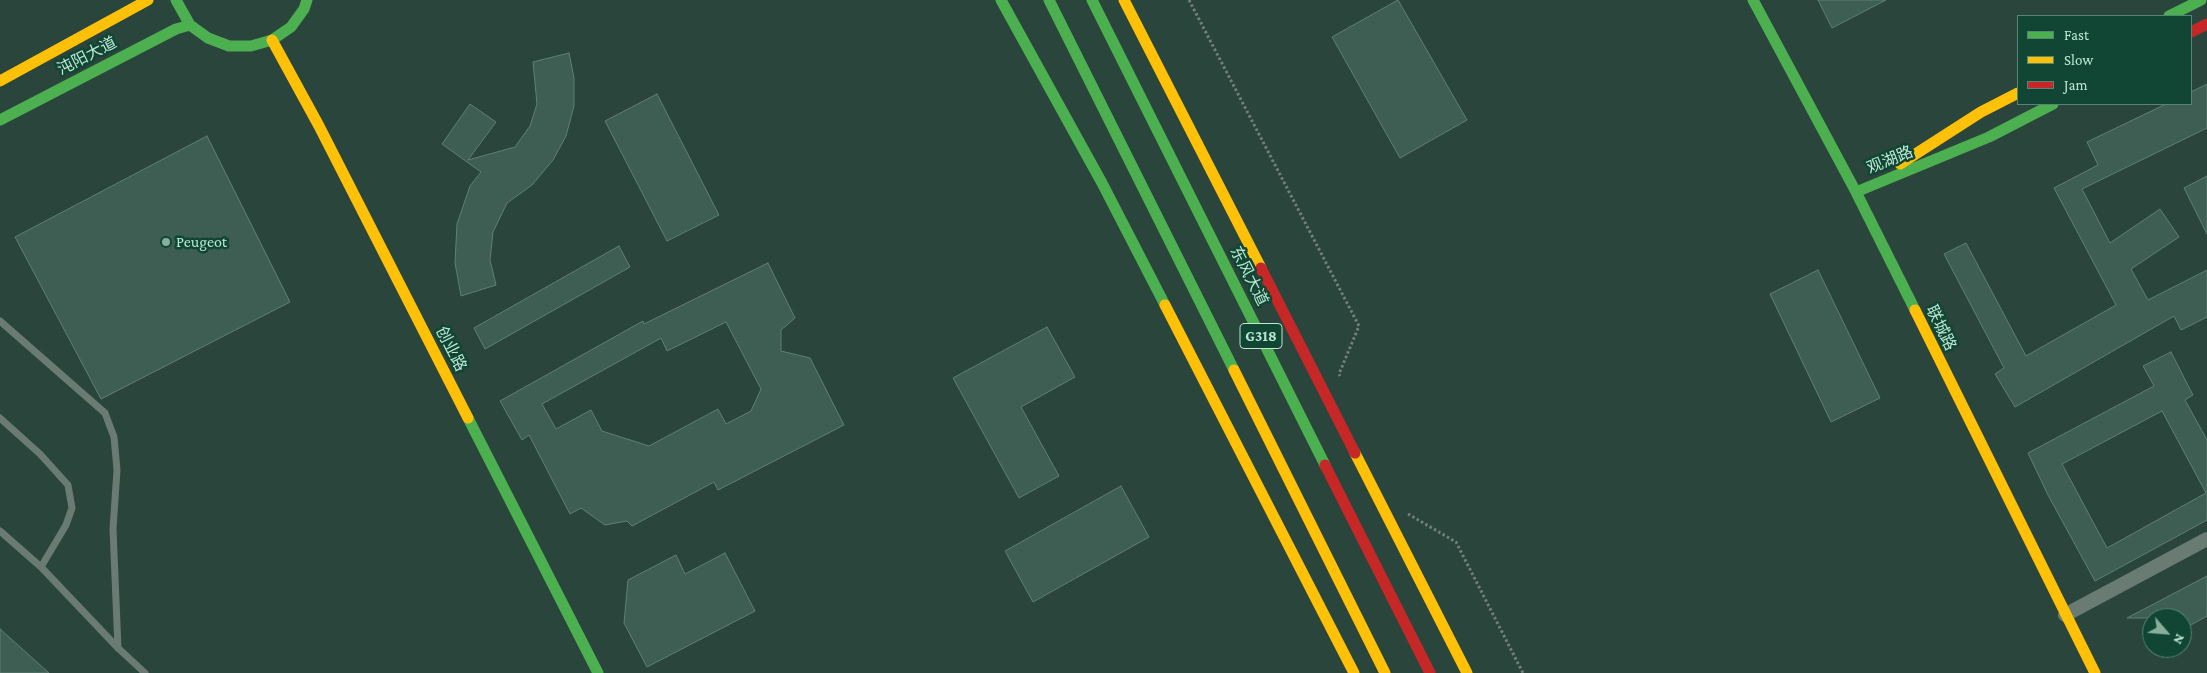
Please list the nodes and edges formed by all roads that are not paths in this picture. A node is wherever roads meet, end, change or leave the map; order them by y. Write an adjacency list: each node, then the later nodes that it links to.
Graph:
1 (148, 0): 16 (main road, 沌阳大道)
2 (176, 0): 13 (main road)
3 (307, 0): 15 (main road)
4 (1001, 0): 30 (main road)
5 (1049, 0): 31 (main road, G318, bridge)
6 (1092, 0): 32 (main road, 东风大道 / G318)
7 (1124, 0): 33 (main road)
8 (1753, 0): 20 (main road, 联城路)
9 (2199, 0): 10 (main road); 11 (street)
10 (2172, 15)
11 (2207, 17)
12 (2207, 24): 14 (main road)
13 (190, 25): 15 (main road); 19 (main road, 沌阳大道)
14 (2192, 32)
15 (272, 40): 29 (main road, 创业路)
16 (0, 81)
17 (2017, 94): 20 (main road, 观湖路)
18 (2052, 105): 20 (main road, 观湖路)
19 (0, 120)
20 (1856, 192): 26 (main road, 联城路)
21 (0, 321): 27 (lane)
22 (0, 418): 25 (lane)
23 (0, 531): 25 (lane)
24 (2207, 539): 26 (street)
25 (42, 568): 27 (lane)
26 (2065, 615): 34 (main road, 联城路)
27 (118, 648): 28 (lane)
28 (146, 673)
29 (598, 673)
30 (1354, 673)
31 (1385, 673)
32 (1430, 673)
33 (1467, 673)
34 (2095, 673)

